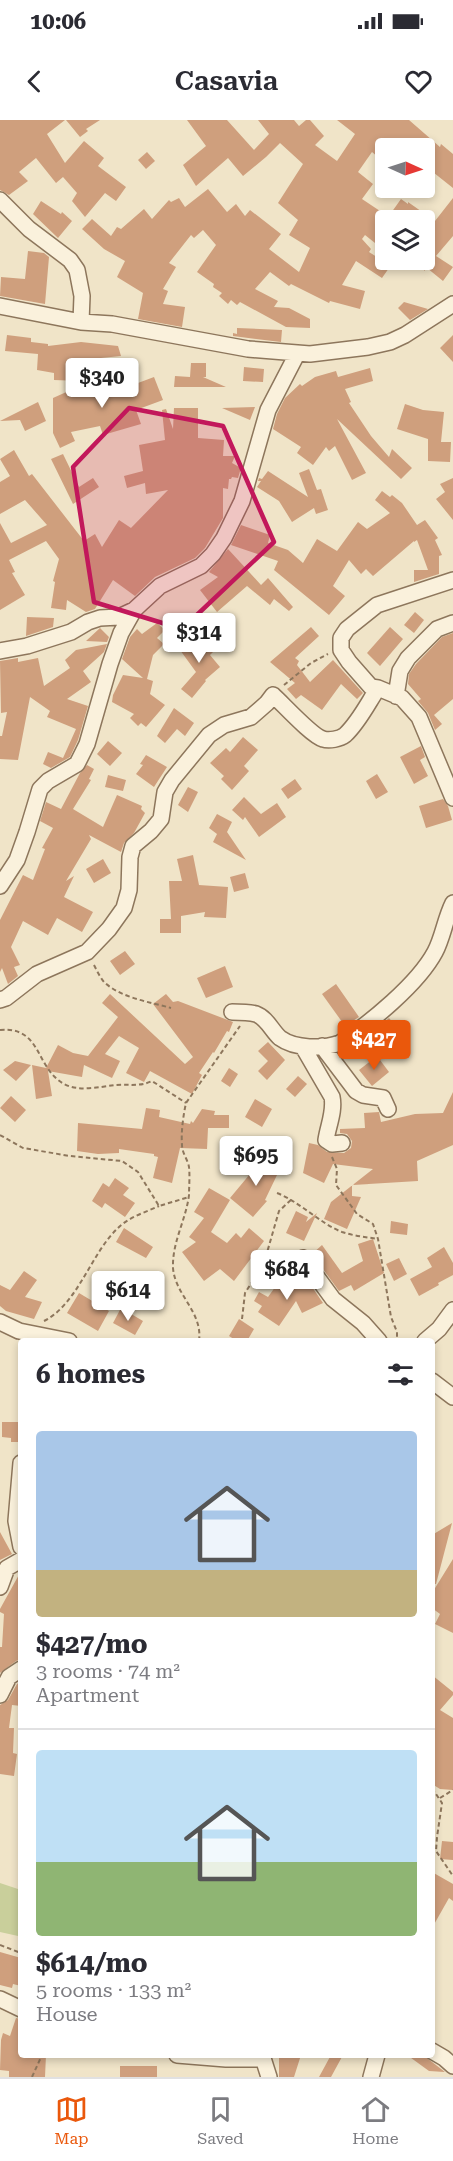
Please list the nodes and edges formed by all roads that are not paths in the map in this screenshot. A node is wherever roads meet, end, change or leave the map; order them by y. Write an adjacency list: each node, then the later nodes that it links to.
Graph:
1 (0, 200): 4 (street)
2 (453, 304): 5 (street)
3 (0, 306): 4 (street)
4 (81, 322): 5 (street)
5 (297, 354): 7 (street)
6 (453, 580): 10 (street)
7 (134, 610): 9 (street); 13 (street)
8 (453, 623): 11 (street)
9 (0, 651)
10 (378, 687): 11 (street); 15 (street)
11 (396, 696): 12 (street)
12 (453, 798)
13 (0, 886)
14 (453, 903): 17 (street)
15 (0, 1000)
16 (232, 1011): 18 (street)
17 (322, 1046): 18 (street); 19 (street)
18 (303, 1047): 20 (street)
19 (388, 1109)
20 (342, 1143)
21 (303, 1258): 25 (street)
22 (453, 1310): 26 (street)
23 (0, 1322): 24 (street)
24 (54, 1338)
25 (376, 1338)
26 (428, 1338)
27 (435, 1383): 28 (street)
28 (453, 1397)
29 (18, 1498): 30 (street)
30 (18, 1531)
31 (18, 1562): 32 (street)
32 (3, 1570): 33 (street)
33 (0, 1587)
34 (18, 1671): 35 (street)
35 (0, 1695)
36 (0, 1999): 37 (street)
37 (18, 2008)
38 (435, 2053): 43 (street)
39 (214, 2058): 40 (street)
40 (244, 2058)
41 (262, 2058): 44 (street)
42 (376, 2058): 45 (street)
43 (453, 2066)
44 (269, 2077)
45 (371, 2077)

